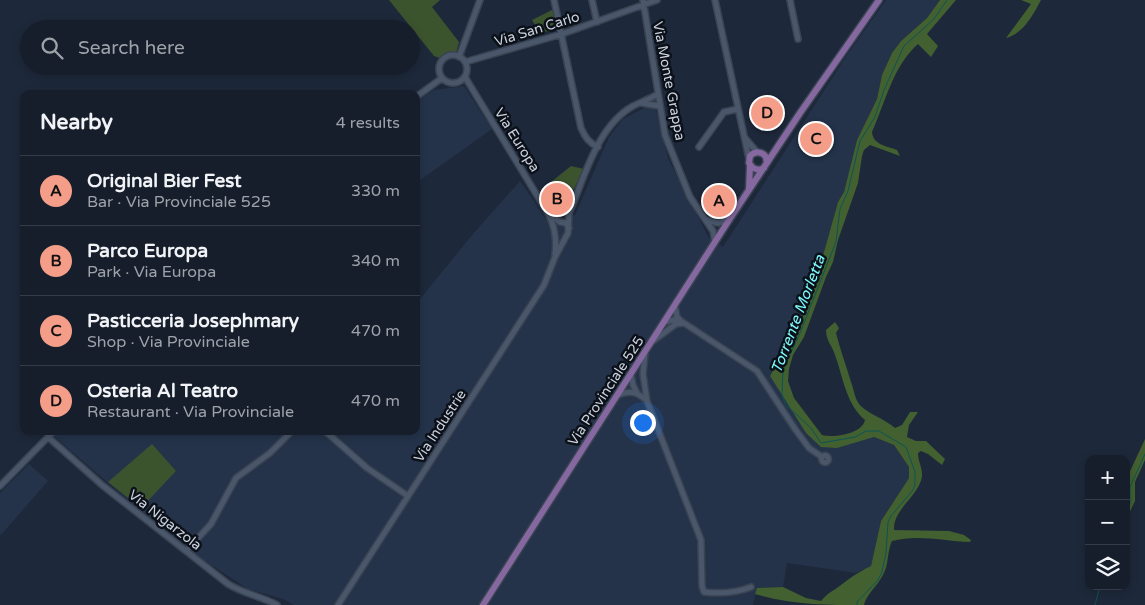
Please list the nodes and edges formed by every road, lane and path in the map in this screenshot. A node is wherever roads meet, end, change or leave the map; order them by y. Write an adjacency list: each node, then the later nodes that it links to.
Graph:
1 (480, 0): 12 (street)
2 (554, 0): 10 (street)
3 (592, 0): 9 (street)
4 (657, 0): 8 (street, Via San Carlo)
5 (715, 0): 20 (street)
6 (790, 0): 11 (street)
7 (879, 0): 23 (main road, Via Provinciale 525)
8 (643, 2): 9 (street, Via San Carlo); 17 (street, Via Monte Grappa)
9 (597, 22): 10 (street, Via San Carlo)
10 (562, 34): 13 (street, Via San Carlo); 22 (street)
11 (798, 39)
12 (459, 57): 13 (street); 15 (street)
13 (465, 62): 14 (street)
14 (465, 77): 15 (street); 30 (street, Via Europa)
15 (442, 78): 16 (street)
16 (420, 94)
17 (658, 94): 18 (street, Via Industrie); 19 (street, Via Monte Grappa)
18 (641, 103): 19 (street); 22 (street, Via Industrie)
19 (659, 106): 31 (street, Via Monte Grappa)
20 (738, 109): 21 (street); 24 (street)
21 (743, 135): 25 (street); 26 (street)
22 (598, 146): 29 (street, Via Industrie)
23 (779, 146): 25 (main road); 27 (main road, Via Provinciale 525)
24 (699, 147)
25 (759, 153): 26 (main road); 27 (main road)
26 (749, 163): 27 (main road); 28 (main road)
27 (765, 166): 28 (main road, Via Provinciale 525)
28 (749, 190): 32 (main road, Via Provinciale 525)
29 (570, 212): 33 (street, Via Industrie); 35 (street, Via Industrie)
30 (549, 215): 33 (street, Via Europa); 34 (street, Via Europa)
31 (705, 218): 32 (street); 36 (street)
32 (729, 220): 36 (main road, Via Provinciale 525)
33 (561, 222): 34 (street, Via Industrie); 35 (street)
34 (555, 230): 35 (street); 37 (street, Via Industrie)
35 (568, 231): 37 (street, Via Industrie)
36 (715, 242): 38 (main road, Via Provinciale 525)
37 (555, 257): 53 (street, Via Industrie)
38 (675, 306): 39 (main road, Via Provinciale 525); 40 (street)
39 (664, 322): 40 (street); 41 (main road, Via Provinciale 525)
40 (682, 322): 41 (street); 51 (street)
41 (651, 343): 42 (main road, Via Provinciale 525)
42 (645, 353): 43 (main road, Via Provinciale 525); 44 (street)
43 (631, 375): 44 (street); 45 (street); 46 (main road, Via Provinciale 525)
44 (644, 385): 47 (street)
45 (638, 393): 46 (street); 47 (street)
46 (618, 395): 58 (main road, Via Provinciale 525)
47 (647, 401): 55 (street)
48 (288, 435): 54 (street)
49 (329, 435): 53 (street)
50 (48, 437): 52 (street); 54 (street, Via Nigarzola)
51 (822, 457)
52 (0, 486)
53 (408, 496): 57 (street, Via Industrie)
54 (186, 551): 56 (street, Via Nigarzola)
55 (751, 587)
56 (277, 605)
57 (338, 605)
58 (483, 605)

